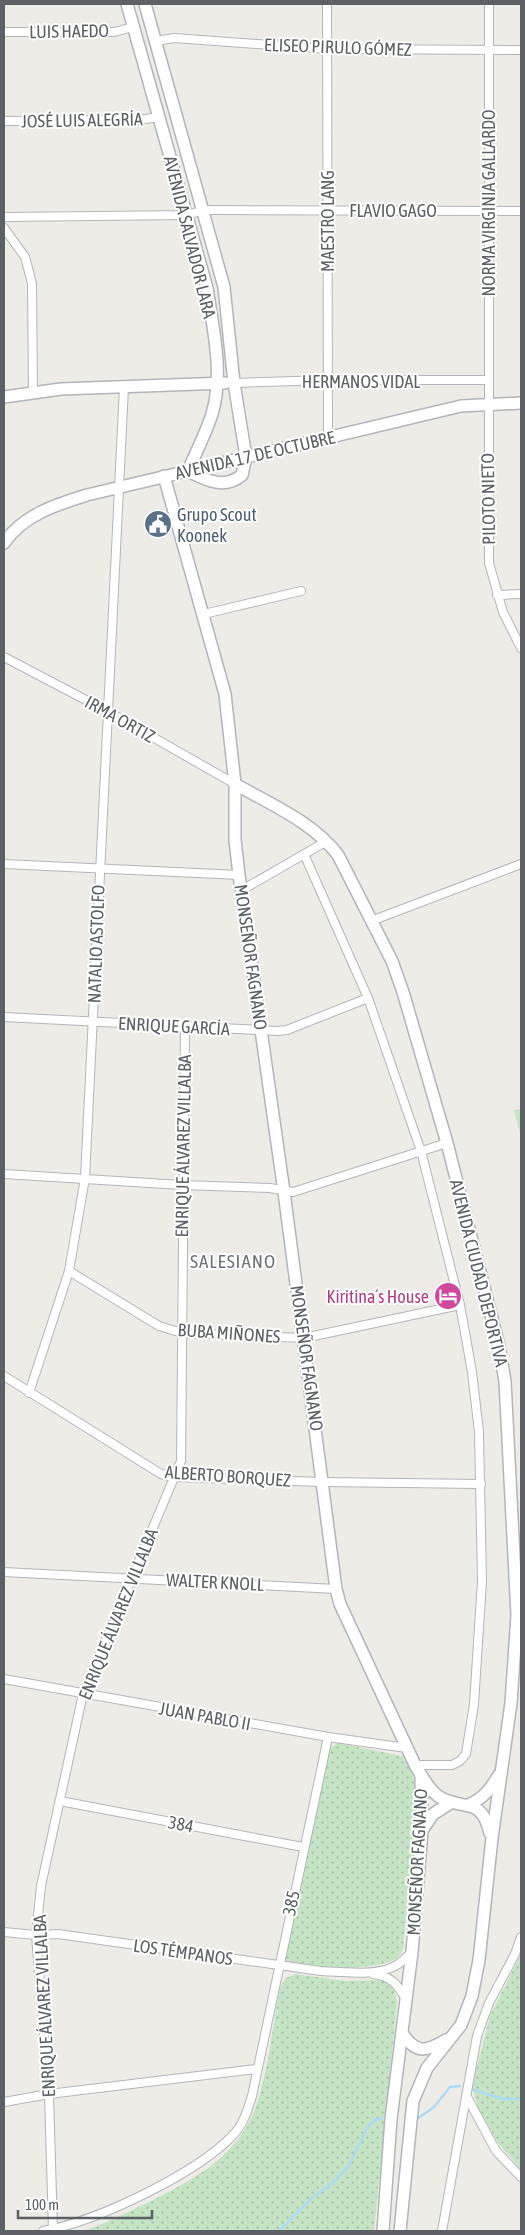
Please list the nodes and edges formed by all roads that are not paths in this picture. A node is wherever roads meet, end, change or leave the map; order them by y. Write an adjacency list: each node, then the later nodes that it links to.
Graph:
1 (127, 4): 5 (street, AVENIDA SALVADOR LARA)
2 (145, 4): 7 (street, AVENIDA SALVADOR LARA)
3 (327, 4): 8 (street, MAESTRO LANG)
4 (489, 4): 9 (street, NORMA VIRGINIA GALLARDO)
5 (133, 27): 6 (street, LUIS HAEDO); 11 (street, AVENIDA SALVADOR LARA)
6 (4, 32)
7 (156, 41): 8 (street, ELISEO PIRULO GÓMEZ); 13 (street, AVENIDA SALVADOR LARA)
8 (327, 49): 9 (street, ELISEO PIRULO GÓMEZ); 14 (street, MAESTRO LANG)
9 (489, 50): 10 (street, ELISEO PIRULO GÓMEZ); 15 (street, NORMA VIRGINIA GALLARDO)
10 (521, 50)
11 (159, 117): 12 (street, JOSÉ LUIS ALEGRÍA); 17 (street, AVENIDA SALVADOR LARA)
12 (4, 121)
13 (204, 210): 14 (street, FLAVIO GAGO); 17 (street, FLAVIO GAGO); 23 (street, AVENIDA SALVADOR LARA)
14 (327, 210): 15 (street, FLAVIO GAGO); 20 (street, MAESTRO LANG)
15 (488, 211): 16 (street, FLAVIO GAGO); 21 (street, NORMA VIRGINIA GALLARDO)
16 (521, 211)
17 (186, 215): 18 (street, FLAVIO GAGO); 22 (street, AVENIDA SALVADOR LARA)
18 (4, 217)
19 (4, 228): 25 (street)
20 (328, 380): 21 (street, HERMANOS VIDAL); 23 (street, HERMANOS VIDAL); 29 (street, MAESTRO LANG)
21 (487, 380): 27 (street, NORMA VIRGINIA GALLARDO)
22 (217, 383): 23 (street); 24 (street); 31 (street, AVENIDA SALVADOR LARA)
23 (234, 383): 30 (street, AVENIDA SALVADOR LARA)
24 (124, 386): 25 (street); 33 (street, NATALIO ASTOLFO)
25 (32, 393): 26 (street)
26 (4, 397)
27 (487, 403): 28 (street, AVENIDA 17 DE OCTUBRE); 29 (street, AVENIDA 17 DE OCTUBRE); 37 (street, PILOTO NIETO)
28 (521, 403)
29 (328, 437): 30 (street, AVENIDA 17 DE OCTUBRE)
30 (246, 457): 31 (street, AVENIDA 17 DE OCTUBRE); 31 (street)
31 (188, 470): 32 (street, AVENIDA 17 DE OCTUBRE)
32 (164, 476): 33 (street, AVENIDA 17 DE OCTUBRE); 38 (street, MONSEÑOR FAGNANO)
33 (118, 487): 34 (street, AVENIDA 17 DE OCTUBRE); 41 (street, NATALIO ASTOLFO)
34 (4, 544)
35 (301, 591): 38 (street)
36 (521, 594): 37 (street)
37 (497, 595): 39 (street, PILOTO NIETO)
38 (204, 614): 42 (street, MONSEÑOR FAGNANO)
39 (521, 648)
40 (4, 657): 41 (street, IRMA ORTIZ)
41 (107, 711): 42 (street, IRMA ORTIZ); 47 (street, NATALIO ASTOLFO)
42 (235, 784): 43 (street, AVENIDA CIUDAD DEPORTIVA); 48 (street, MONSEÑOR FAGNANO)
43 (327, 841): 44 (street); 50 (street, AVENIDA CIUDAD DEPORTIVA)
44 (304, 854): 49 (street); 51 (street, AVENIDA CIUDAD DEPORTIVA)
45 (4, 864): 47 (street)
46 (521, 864): 50 (street)
47 (99, 868): 48 (street); 53 (street, NATALIO ASTOLFO)
48 (239, 875): 49 (street, MONSEÑOR FAGNANO)
49 (242, 890): 55 (street, MONSEÑOR FAGNANO)
50 (371, 920): 56 (street, AVENIDA CIUDAD DEPORTIVA)
51 (368, 998): 55 (street, ENRIQUE GARCÍA); 57 (street, AVENIDA CIUDAD DEPORTIVA)
52 (4, 1017): 53 (street, ENRIQUE GARCÍA)
53 (93, 1021): 54 (street, ENRIQUE GARCÍA); 59 (street, NATALIO ASTOLFO)
54 (185, 1028): 55 (street, ENRIQUE GARCÍA); 60 (street, ENRIQUE ÁLVAREZ VILLALBA)
55 (262, 1030): 61 (street, MONSEÑOR FAGNANO)
56 (447, 1143): 57 (street); 71 (street, AVENIDA CIUDAD DEPORTIVA)
57 (421, 1152): 61 (street); 63 (street, AVENIDA CIUDAD DEPORTIVA)
58 (4, 1174): 59 (street)
59 (85, 1178): 60 (street); 62 (street, NATALIO ASTOLFO)
60 (182, 1186): 61 (street); 64 (street, ENRIQUE ÁLVAREZ VILLALBA)
61 (284, 1192): 65 (street, MONSEÑOR FAGNANO)
62 (69, 1271): 64 (street, BUBA MIÑONES); 67 (street, NATALIO ASTOLFO)
63 (460, 1305): 65 (street, BUBA MIÑONES); 70 (street, AVENIDA CIUDAD DEPORTIVA)
64 (182, 1333): 65 (street, BUBA MIÑONES); 68 (street, ENRIQUE ÁLVAREZ VILLALBA)
65 (304, 1338): 69 (street, MONSEÑOR FAGNANO)
66 (4, 1376): 67 (street, ALBERTO BORQUEZ)
67 (29, 1393): 68 (street, ALBERTO BORQUEZ)
68 (175, 1476): 69 (street, ALBERTO BORQUEZ); 73 (street, ENRIQUE ÁLVAREZ VILLALBA)
69 (323, 1482): 70 (street, ALBERTO BORQUEZ); 74 (street, MONSEÑOR FAGNANO)
70 (481, 1484): 80 (street, AVENIDA CIUDAD DEPORTIVA)
71 (516, 1493): 76 (street, AVENIDA CIUDAD DEPORTIVA)
72 (4, 1572): 73 (street, WALTER KNOLL)
73 (132, 1578): 74 (street, WALTER KNOLL); 77 (street, ENRIQUE ÁLVAREZ VILLALBA)
74 (336, 1588): 79 (street, MONSEÑOR FAGNANO)
75 (4, 1679): 77 (street, JUAN PABLO II)
76 (518, 1679): 81 (street, AVENIDA CIUDAD DEPORTIVA)
77 (83, 1694): 78 (street, JUAN PABLO II); 82 (street, ENRIQUE ÁLVAREZ VILLALBA)
78 (328, 1737): 79 (street, JUAN PABLO II); 87 (street, 385)
79 (407, 1748): 80 (street, MONSEÑOR FAGNANO)
80 (418, 1769): 83 (street); 85 (street, MONSEÑOR FAGNANO)
81 (502, 1769): 84 (street); 86 (street, AVENIDA CIUDAD DEPORTIVA)
82 (60, 1801): 87 (street, 384); 89 (street, ENRIQUE ÁLVAREZ VILLALBA)
83 (452, 1802): 84 (street); 85 (street)
84 (470, 1804): 86 (street)
85 (422, 1831): 91 (street, MONSEÑOR FAGNANO)
86 (492, 1838): 96 (street)
87 (303, 1847): 92 (street, 385)
88 (4, 1932): 89 (street, LOS TÉMPANOS)
89 (36, 1935): 92 (street, LOS TÉMPANOS); 98 (street, ENRIQUE ÁLVAREZ VILLALBA)
90 (521, 1937): 99 (street)
91 (412, 1952): 93 (street, LOS TÉMPANOS); 94 (street, MONSEÑOR FAGNANO)
92 (278, 1966): 93 (street, LOS TÉMPANOS); 97 (street, 385)
93 (362, 1972): 94 (street, LOS TÉMPANOS)
94 (406, 1999): 95 (street, MONSEÑOR FAGNANO)
95 (402, 2033): 96 (street); 104 (street, MONSEÑOR FAGNANO)
96 (453, 2036): 105 (street)
97 (256, 2069): 98 (street); 102 (street, 385)
98 (49, 2094): 100 (street); 102 (street, ENRIQUE ÁLVAREZ VILLALBA)
99 (466, 2095): 101 (street); 106 (street)
100 (4, 2102)
101 (521, 2177)
102 (52, 2230): 103 (street, 385)
103 (43, 2231)
104 (383, 2231)
105 (400, 2231)
106 (442, 2231)

